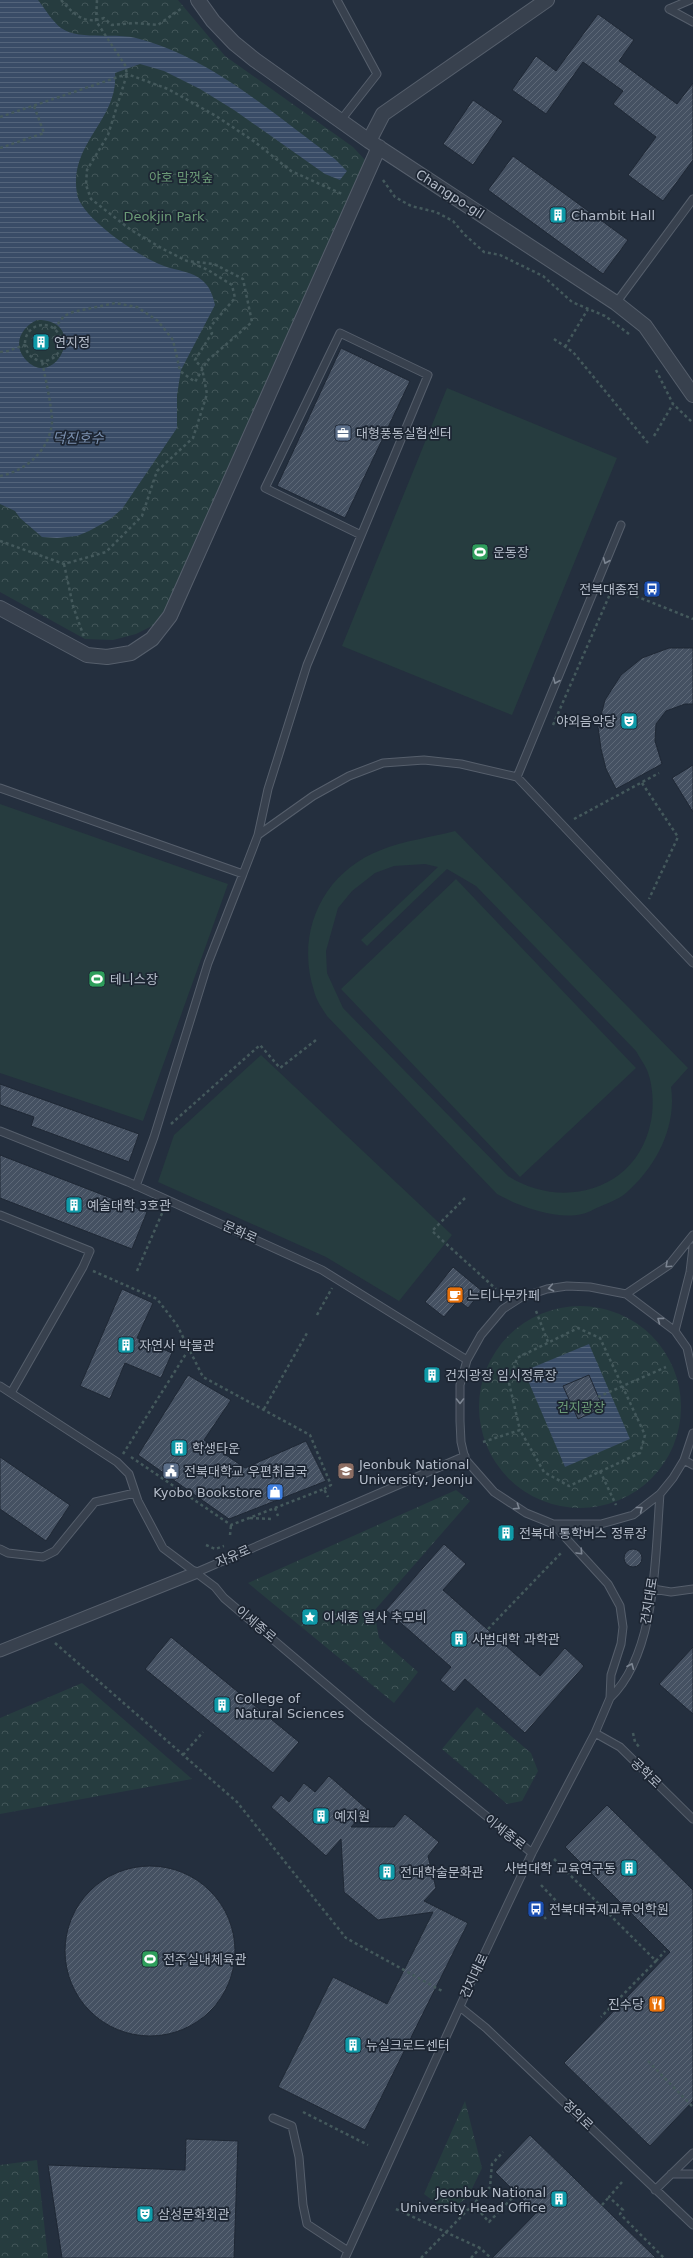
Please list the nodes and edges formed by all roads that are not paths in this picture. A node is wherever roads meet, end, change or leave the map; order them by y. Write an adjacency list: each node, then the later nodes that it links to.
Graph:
1 (198, 0): 6 (street, Changpo-gil)
2 (337, 0): 6 (lane)
3 (547, 0): 7 (street)
4 (690, 0): 5 (lane)
5 (693, 22)
6 (340, 120): 7 (street, Changpo-gil)
7 (374, 144): 9 (street, Changpo-gil); 13 (street)
8 (693, 198): 9 (lane)
9 (616, 303): 10 (street, Changpo-gil)
10 (693, 395)
11 (621, 525): 14 (lane, one-way to 14)
12 (362, 535): 12 (lane); 16 (lane)
13 (0, 608)
14 (517, 777): 16 (lane); 18 (lane)
15 (0, 788): 17 (lane)
16 (258, 835): 17 (lane)
17 (243, 874): 20 (lane)
18 (693, 963)
19 (0, 1131): 20 (lane, 문화로)
20 (136, 1186): 27 (lane, 문화로)
21 (0, 1215): 30 (lane)
22 (693, 1235): 24 (lane, one-way to 24)
23 (693, 1247): 25 (lane)
24 (626, 1294): 25 (lane, one-way to 24); 27 (lane, one-way to 27)
25 (674, 1331): 26 (lane)
26 (690, 1349): 28 (lane)
27 (467, 1360): 32 (lane, one-way to 32)
28 (693, 1376)
29 (0, 1386): 30 (lane, 이세종로)
30 (11, 1393): 35 (lane, 이세종로)
31 (693, 1433): 33 (lane)
32 (465, 1456): 37 (lane, one-way to 37); 39 (lane, 자유로)
33 (684, 1460): 34 (lane); 36 (lane)
34 (693, 1465)
35 (135, 1493): 38 (lane); 39 (lane, 이세종로)
36 (660, 1494): 37 (lane, one-way to 36); 40 (lane, 건지대로)
37 (553, 1524): 43 (lane, 건지대로, one-way to 43)
38 (0, 1549)
39 (195, 1572): 42 (street, 자유로); 46 (lane, 이세종로)
40 (653, 1589): 41 (lane); 43 (lane, 건지대로, one-way to 40)
41 (693, 1589)
42 (0, 1651)
43 (610, 1698): 44 (lane, 건지대로)
44 (595, 1733): 45 (lane, 공학로); 46 (lane, 건지대로)
45 (693, 1819)
46 (532, 1853): 47 (lane, 건지대로)
47 (460, 2007): 52 (lane, 정의로); 54 (lane, 건지대로)
48 (273, 2118): 54 (lane)
49 (693, 2153): 50 (lane)
50 (671, 2174): 51 (lane); 52 (lane)
51 (693, 2174)
52 (655, 2190): 53 (lane, 정의로)
53 (693, 2225)
54 (348, 2256)

